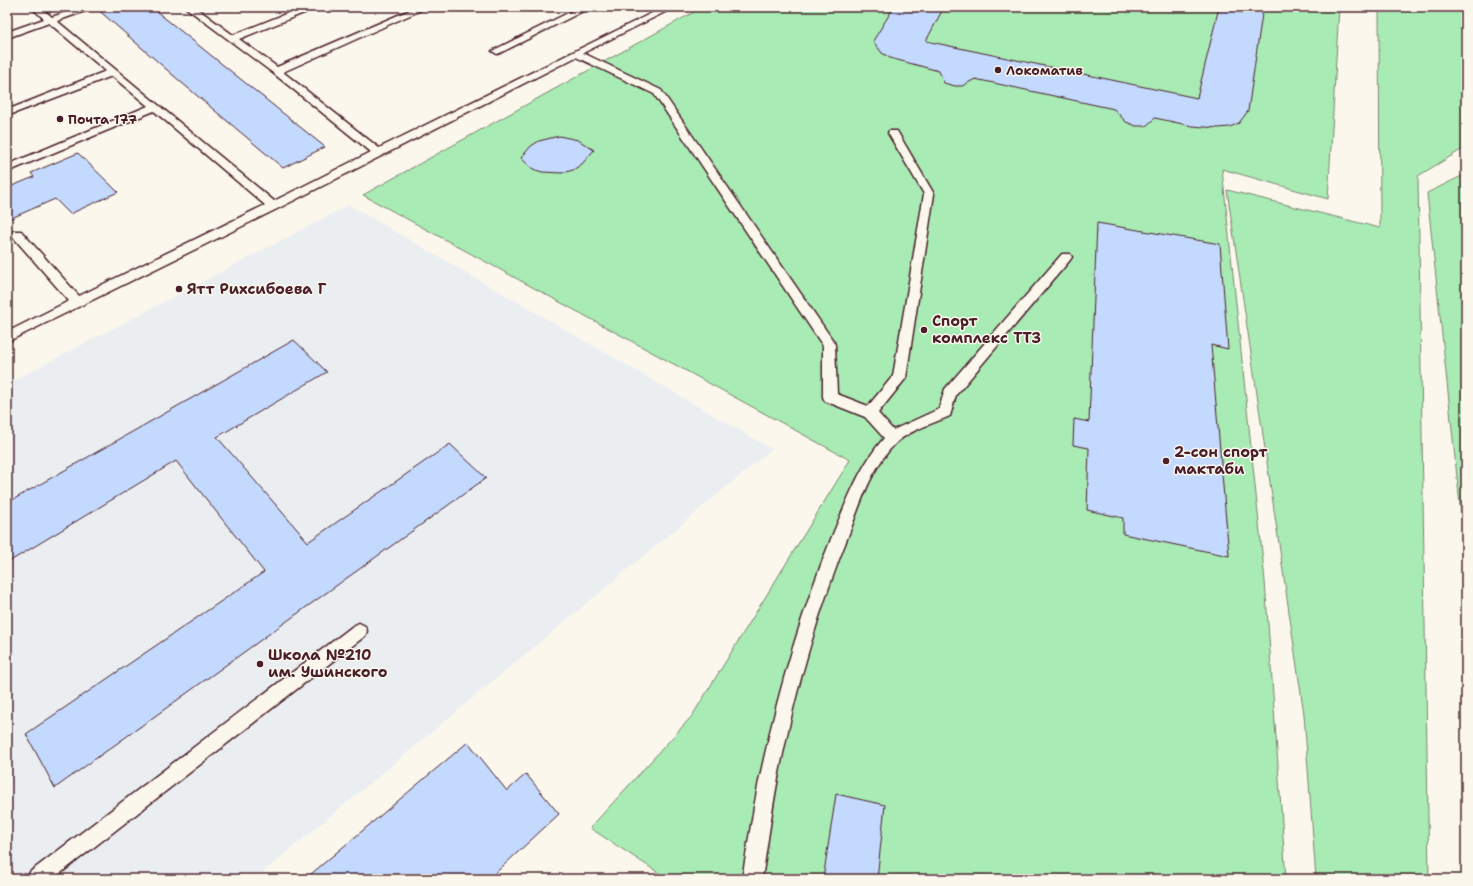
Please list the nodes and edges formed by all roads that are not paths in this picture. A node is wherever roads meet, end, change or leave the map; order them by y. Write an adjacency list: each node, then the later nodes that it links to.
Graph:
1 (35, 7): 8 (lane)
2 (88, 7): 8 (lane)
3 (188, 7): 10 (lane)
4 (311, 7): 10 (lane)
5 (424, 7): 13 (lane)
6 (587, 7): 11 (lane)
7 (671, 7): 12 (lane)
8 (50, 20): 9 (lane); 14 (lane)
9 (7, 35)
10 (232, 39): 13 (lane)
11 (497, 51)
12 (576, 53): 18 (lane); 25 (lane)
13 (276, 71): 18 (lane)
14 (113, 72): 15 (lane); 16 (lane)
15 (155, 107): 19 (lane); 20 (lane)
16 (7, 113)
17 (893, 133): 25 (lane)
18 (378, 153): 20 (lane)
19 (7, 169)
20 (274, 206): 23 (lane)
21 (17, 234): 23 (lane)
22 (1066, 257): 26 (lane)
23 (77, 302): 24 (lane)
24 (7, 337)
25 (870, 413): 26 (lane)
26 (892, 438): 29 (lane)
27 (359, 631): 28 (lane)
28 (37, 879)
29 (752, 879)

